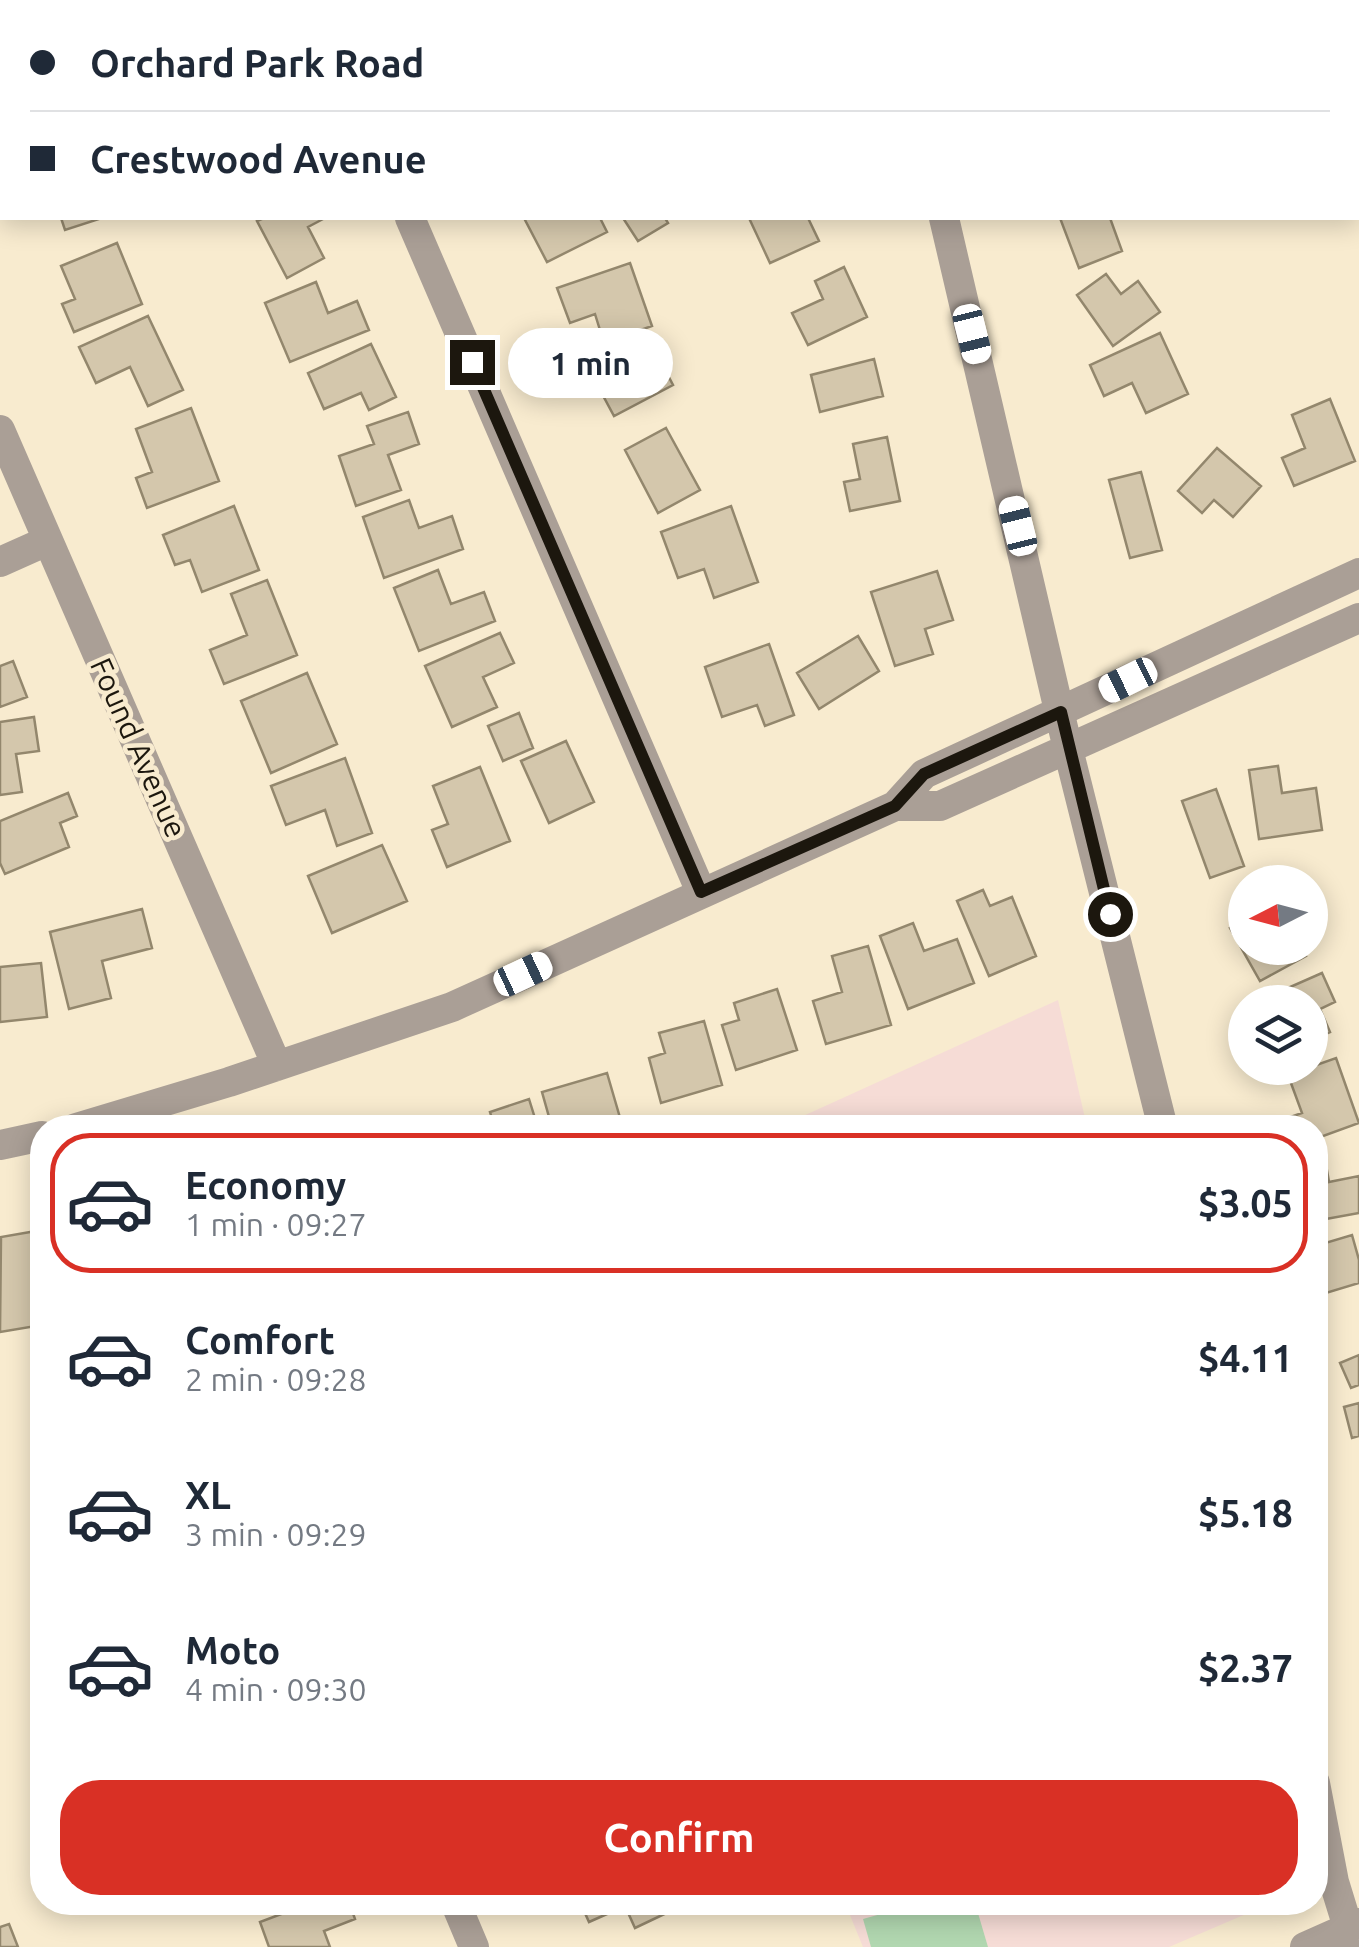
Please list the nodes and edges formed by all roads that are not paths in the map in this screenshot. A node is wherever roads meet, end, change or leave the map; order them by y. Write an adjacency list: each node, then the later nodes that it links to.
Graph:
1 (411, 220): 11 (street)
2 (944, 220): 8 (street)
3 (0, 430): 4 (street, Found Avenue)
4 (47, 541): 5 (street); 12 (street, Found Avenue)
5 (0, 562)
6 (1359, 573): 8 (street)
7 (1359, 618): 9 (street)
8 (1061, 712): 9 (street); 10 (street)
9 (1068, 749): 10 (street); 14 (street)
10 (895, 806): 11 (street)
11 (701, 892): 12 (street)
12 (277, 1066): 13 (street)
13 (124, 1115)
14 (1160, 1115)
15 (30, 1139): 16 (street)
16 (0, 1145)
17 (1328, 1851): 19 (street)
18 (460, 1915): 20 (street)
19 (1354, 1932): 21 (street)
20 (474, 1947)
21 (1305, 1947)

